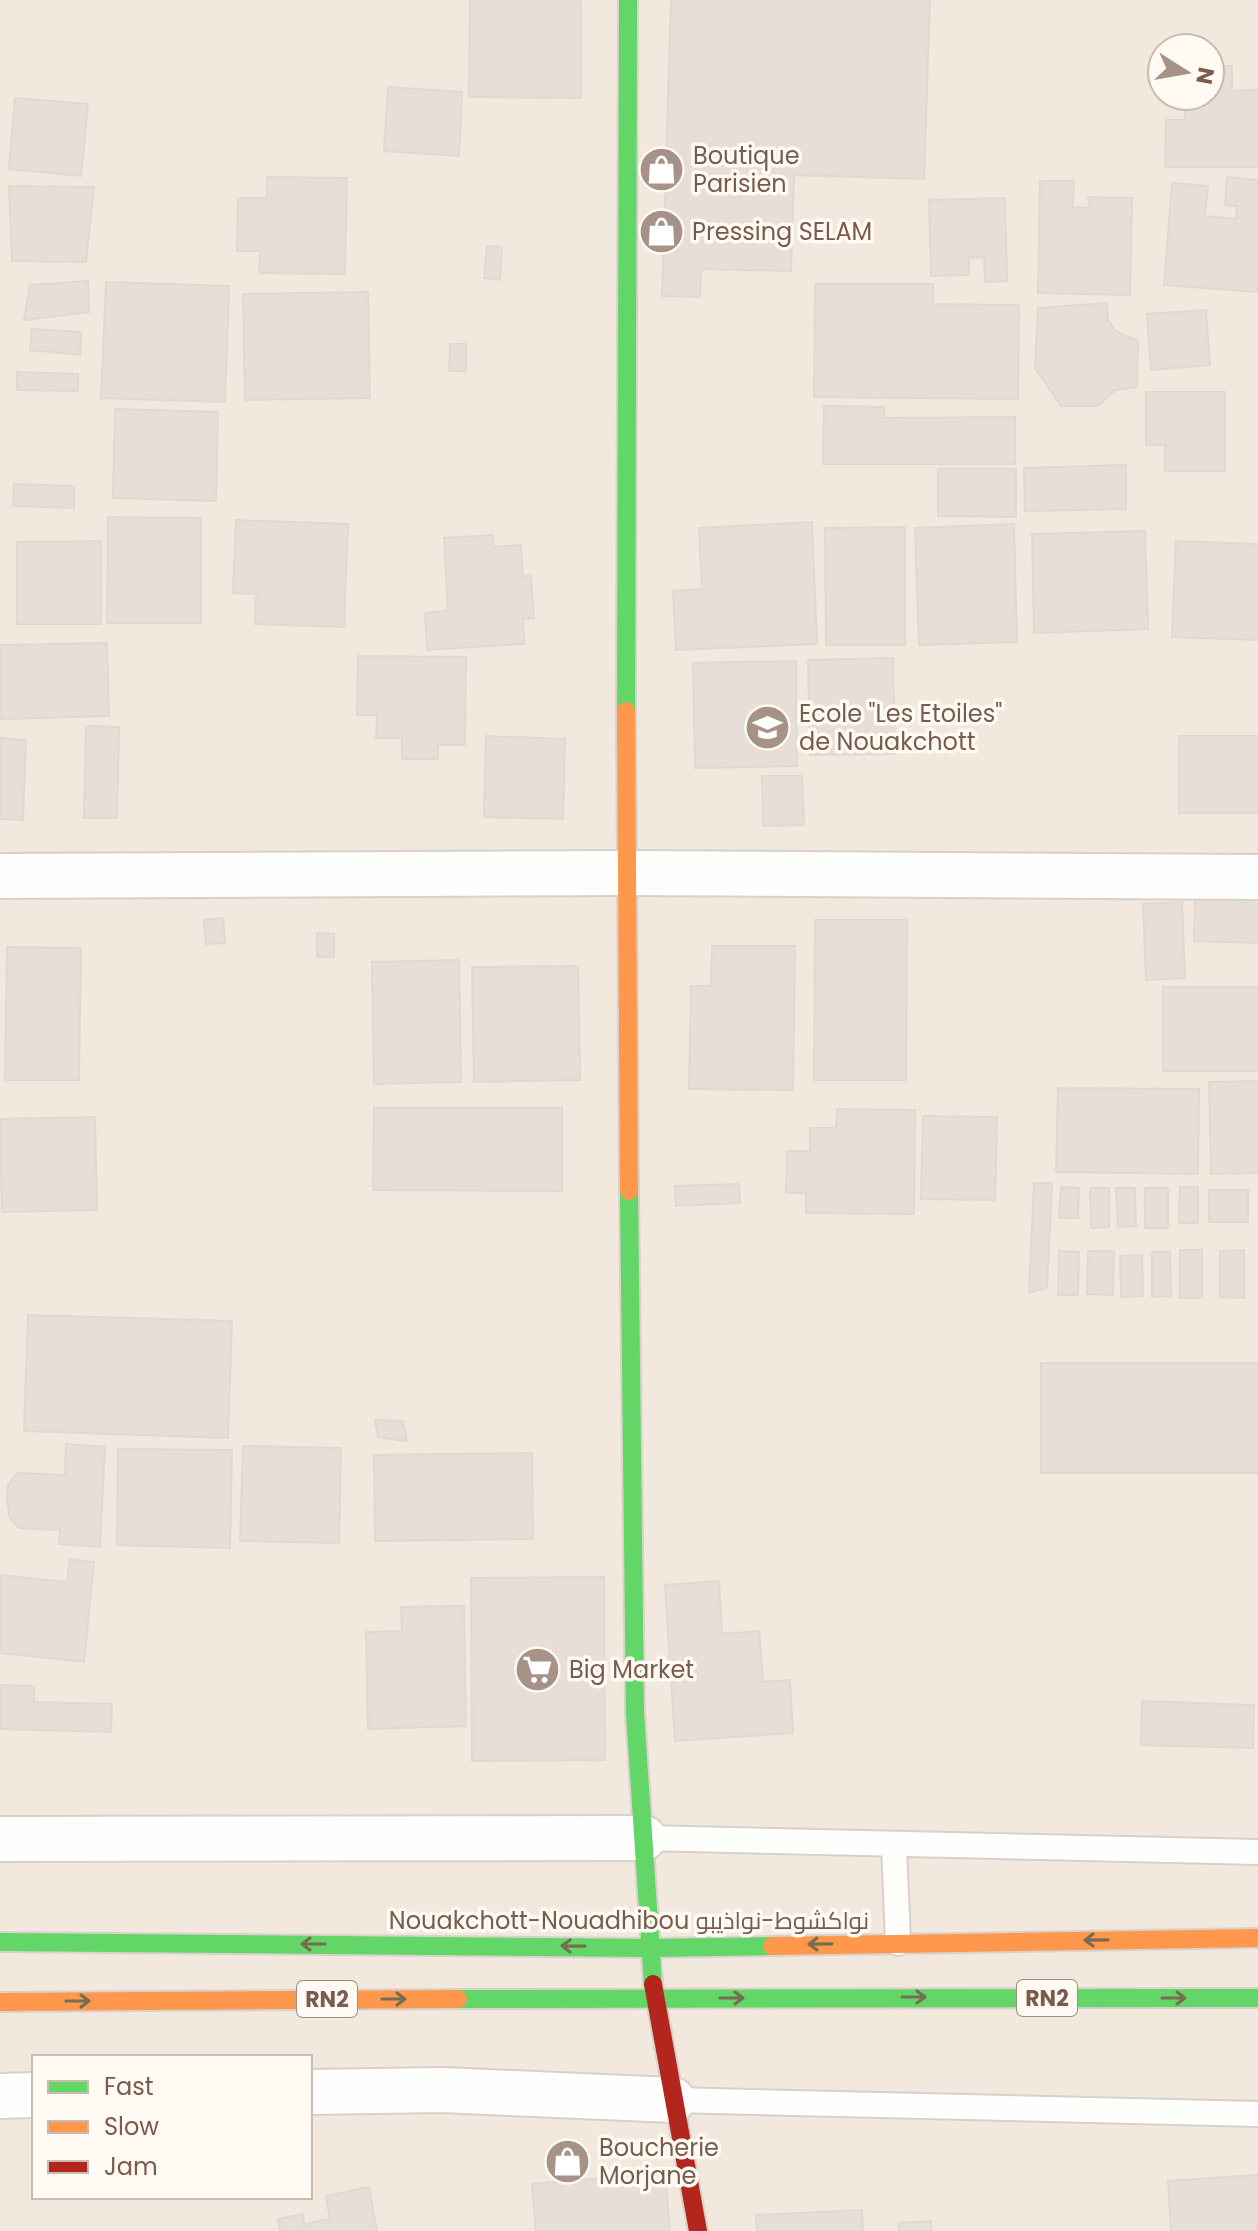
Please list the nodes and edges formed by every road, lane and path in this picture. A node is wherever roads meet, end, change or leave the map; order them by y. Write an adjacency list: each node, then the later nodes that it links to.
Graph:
1 (628, 0): 2 (main road)
2 (626, 873): 3 (street); 4 (street); 5 (main road)
3 (0, 876)
4 (1258, 877)
5 (644, 1838): 6 (street); 7 (lane); 12 (main road)
6 (0, 1839)
7 (894, 1844): 8 (lane); 11 (lane)
8 (1258, 1852)
9 (1258, 1938): 11 (main road, Nouakchott-Nouadhibou نواكشوط-نواذيبو, one-way to 11)
10 (0, 1942): 12 (main road, Nouakchott-Nouadhibou نواكشوط-نواذيبو, one-way to 10)
11 (898, 1943): 12 (main road, Nouakchott-Nouadhibou نواكشوط-نواذيبو, one-way to 12)
12 (651, 1948): 13 (main road)
13 (654, 1998): 14 (main road, RN2, one-way to 14); 15 (main road, RN2, one-way to 13); 19 (main road)
14 (1258, 1998)
15 (0, 2002)
16 (312, 2092): 19 (street)
17 (32, 2095): 18 (street)
18 (0, 2096)
19 (673, 2100): 20 (lane); 21 (main road)
20 (1258, 2114)
21 (698, 2231)

